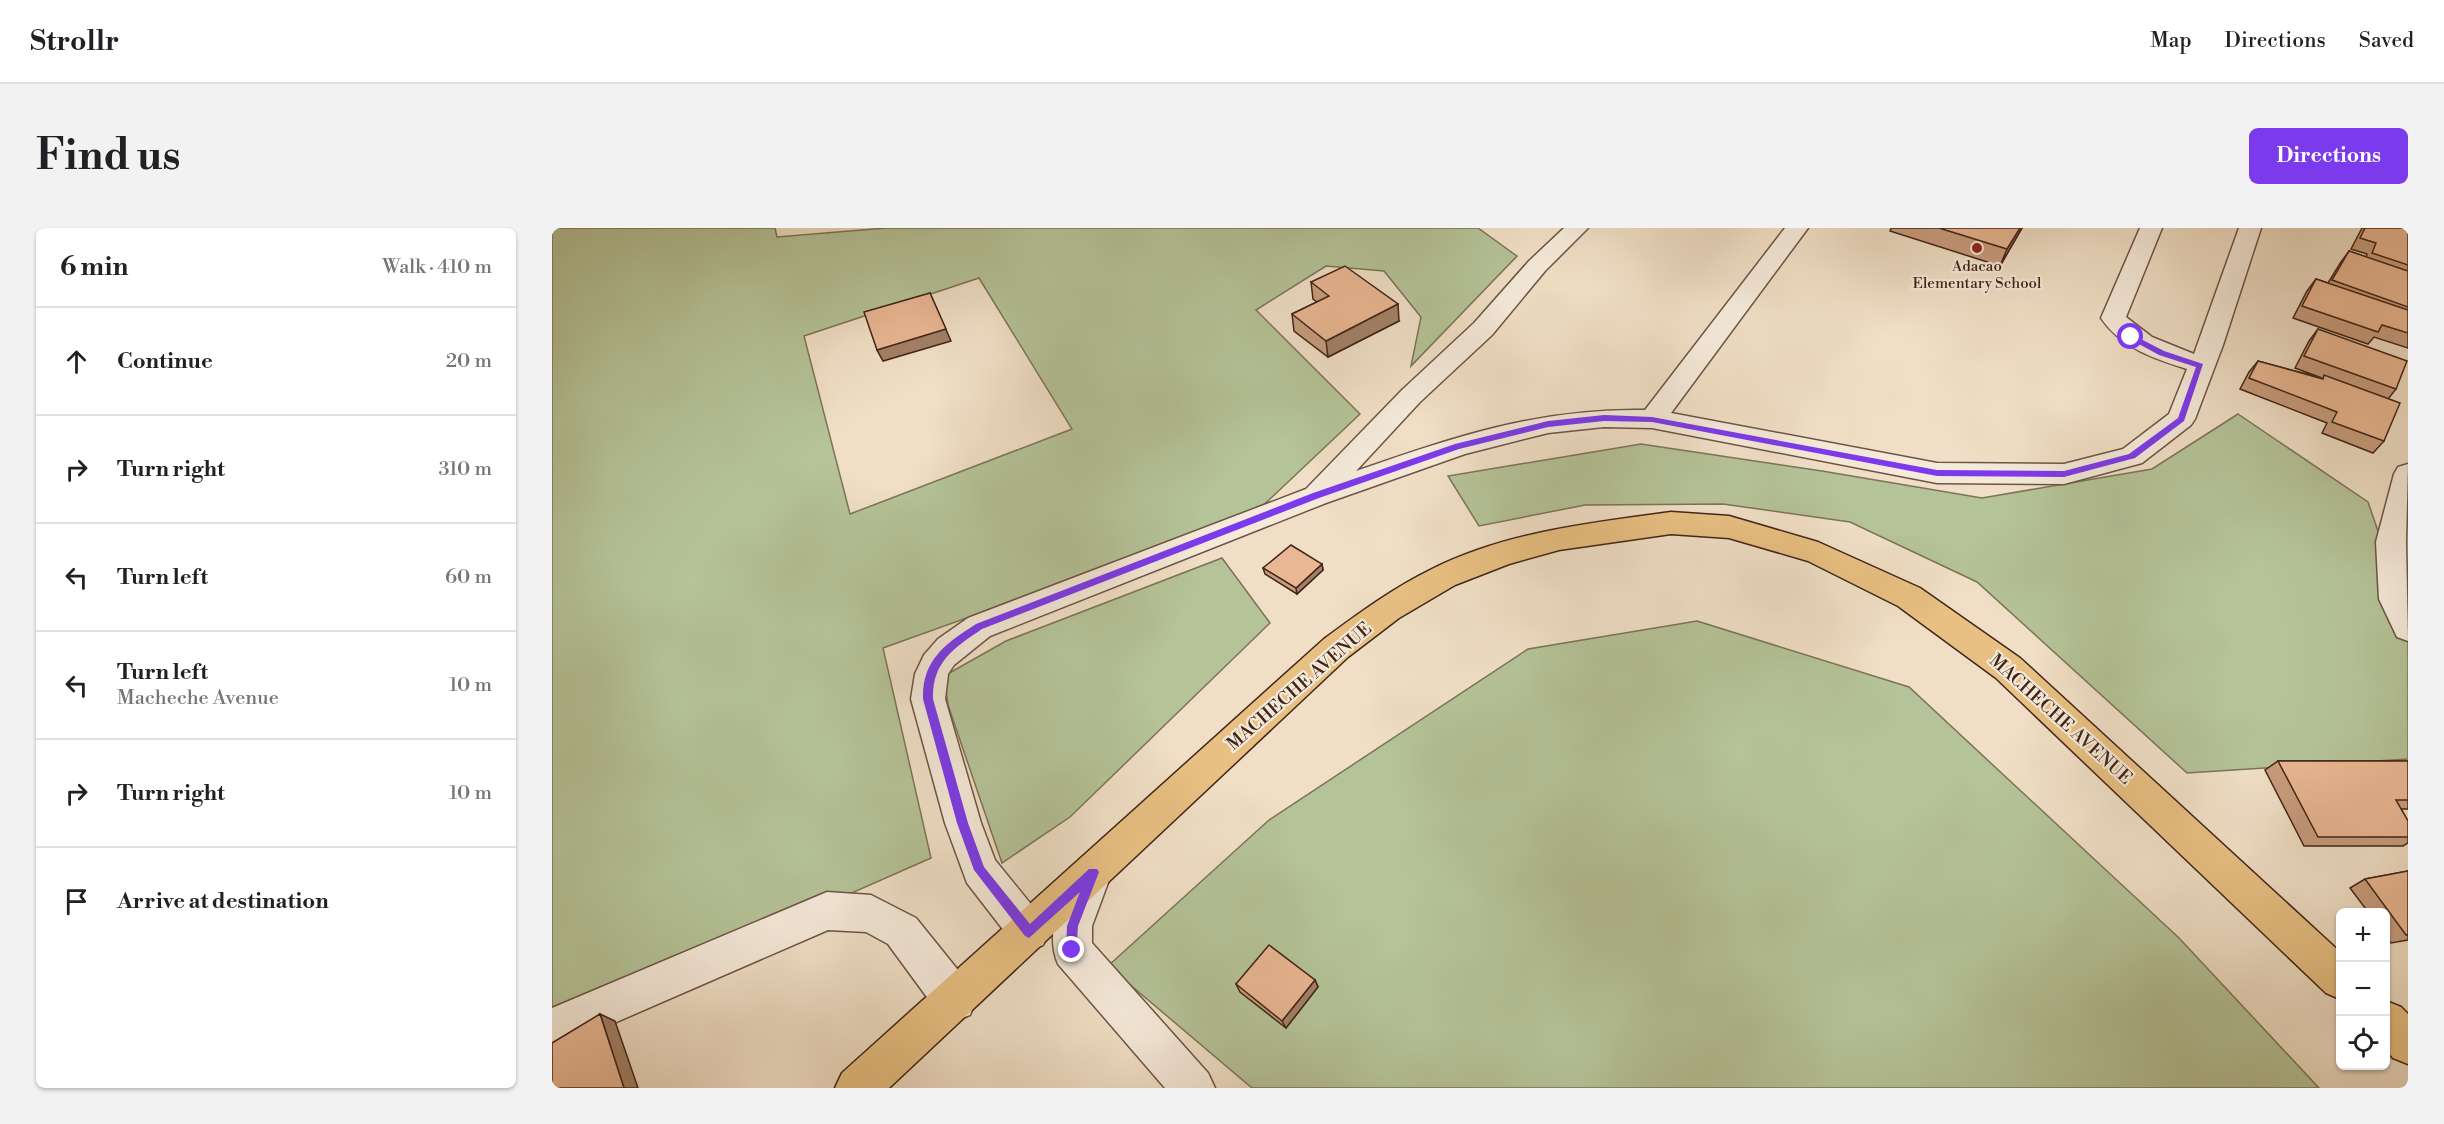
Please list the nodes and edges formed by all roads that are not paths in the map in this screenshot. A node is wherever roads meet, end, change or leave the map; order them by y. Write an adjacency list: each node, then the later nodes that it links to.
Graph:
1 (1577, 228): 8 (street)
2 (1797, 228): 6 (street)
3 (2151, 228): 5 (street)
4 (2250, 228): 5 (street)
5 (2200, 366): 6 (street)
6 (1652, 420): 8 (street)
7 (2408, 474): 9 (street)
8 (1316, 496): 11 (street)
9 (2408, 628)
10 (1093, 872): 11 (main road, MACHECHE AVENUE); 12 (main road, MACHECHE AVENUE); 18 (street)
11 (1029, 932): 13 (main road, MACHECHE AVENUE)
12 (2336, 975)
13 (955, 1000): 15 (street); 17 (main road, MACHECHE AVENUE)
14 (2390, 1027): 16 (main road)
15 (552, 1029)
16 (2408, 1043)
17 (857, 1088)
18 (1193, 1088)

